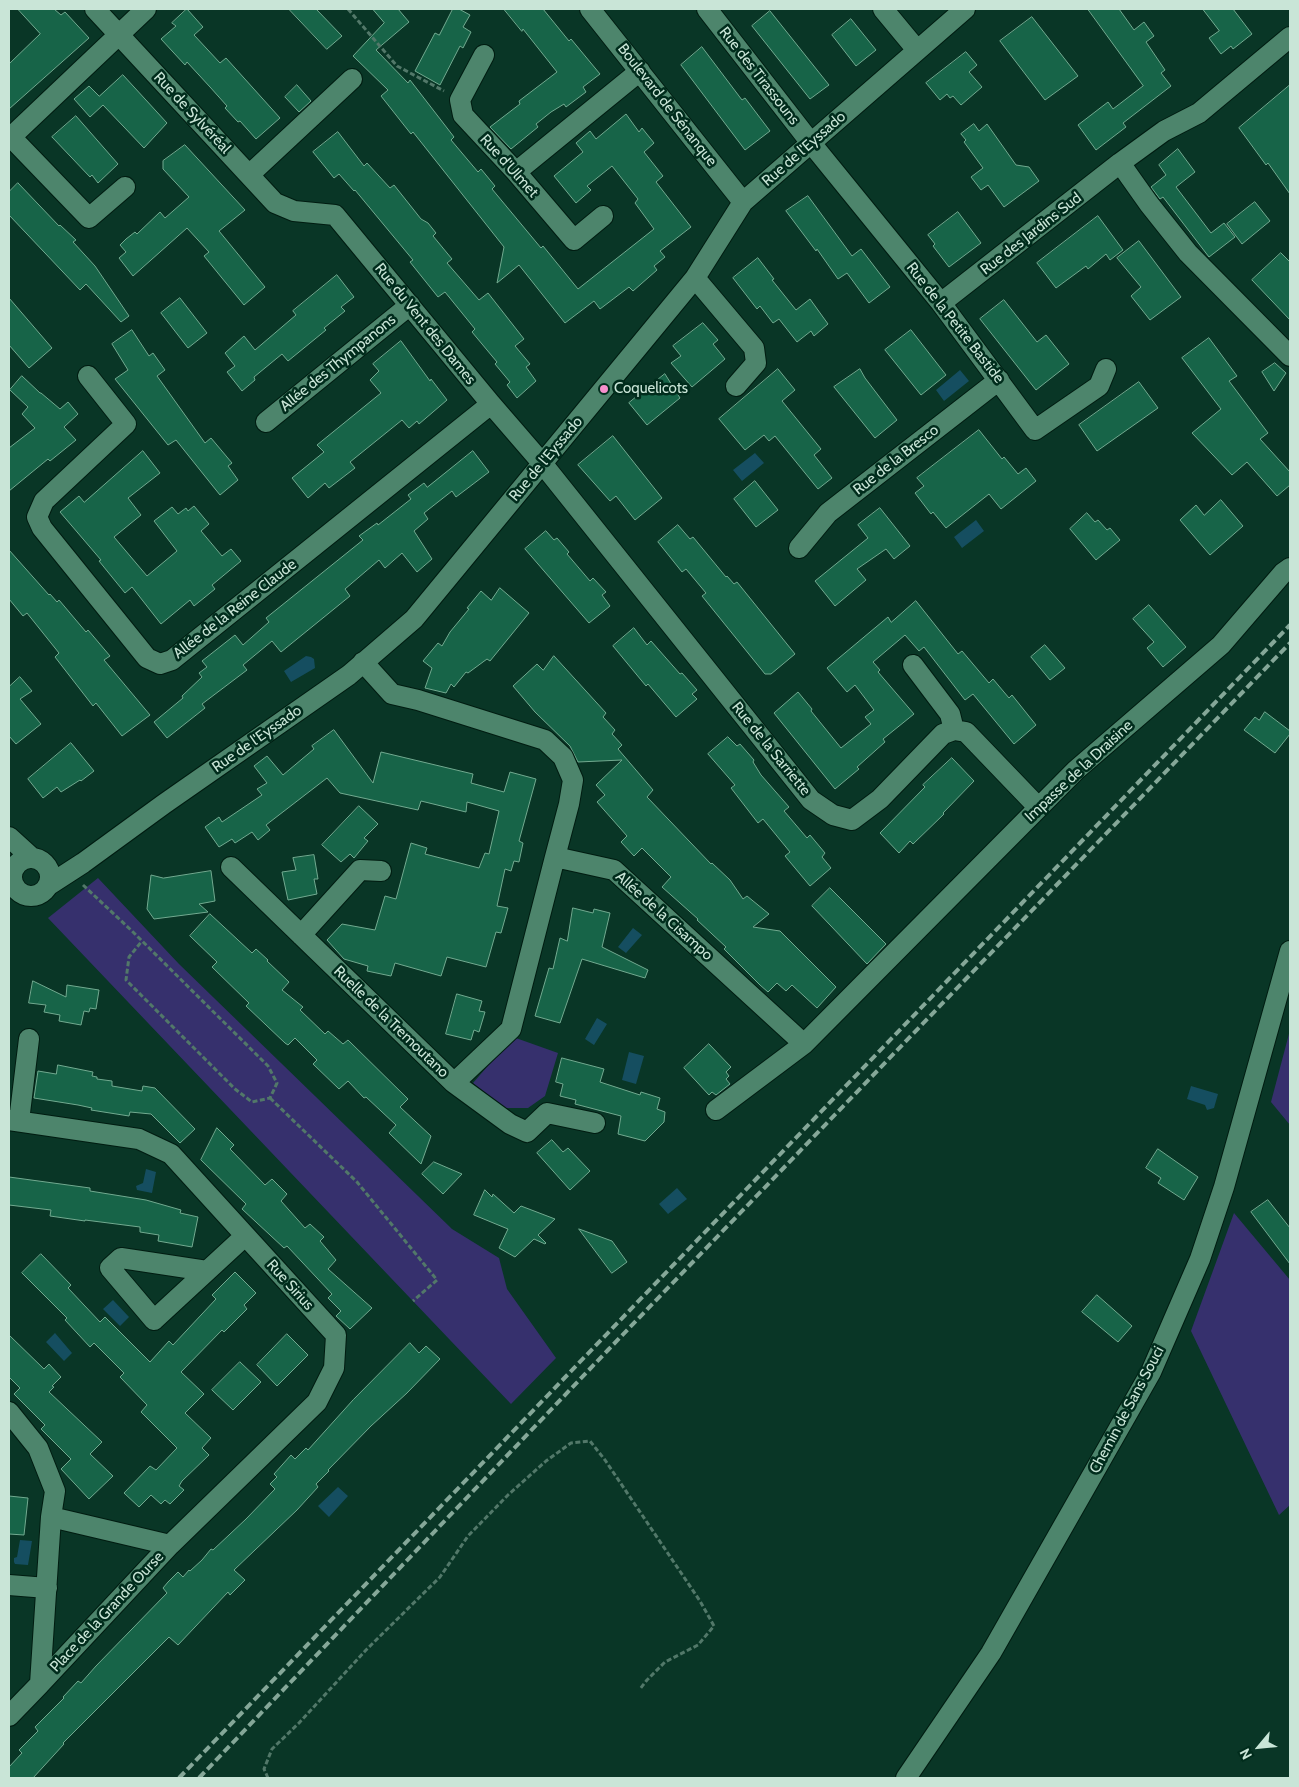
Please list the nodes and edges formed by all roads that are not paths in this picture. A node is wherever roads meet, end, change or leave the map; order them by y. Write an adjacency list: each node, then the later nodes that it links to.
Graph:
1 (95, 9): 7 (street, Rue de Sylvéréal)
2 (146, 9): 7 (street)
3 (590, 9): 11 (street, Boulevard de Sénanque)
4 (707, 9): 14 (street, Rue des Tirassouns)
5 (883, 9): 9 (street)
6 (965, 9): 9 (street, Rue de l'Eyssado)
7 (120, 35): 13 (street); 17 (street, Rue de Sylvéréal)
8 (1290, 37): 15 (street, Rue des Jardins Sud)
9 (917, 50): 14 (street, Rue de l'Eyssado)
10 (484, 55): 16 (street, Rue d'Ulmet)
11 (640, 72): 16 (street); 19 (street, Boulevard de Sénanque)
12 (352, 79): 17 (street)
13 (10, 136): 18 (street)
14 (811, 143): 19 (street, Rue de l'Eyssado); 23 (street, Rue de la Petite Bastide)
15 (1120, 163): 23 (street, Rue des Jardins Sud); 25 (street)
16 (516, 172): 21 (street, Rue d'Ulmet)
17 (249, 175): 20 (street, Rue de Sylvéréal)
18 (125, 187)
19 (743, 202): 22 (street, Rue de l'Eyssado)
20 (294, 211): 24 (street, Rue du Vent des Dames)
21 (603, 216)
22 (695, 278): 29 (street); 32 (street, Rue de l'Eyssado)
23 (941, 303): 28 (street, Rue de la Petite Bastide)
24 (410, 305): 30 (street, Rue du Vent des Dames); 31 (street, Allée des Thympanons)
25 (1290, 356)
26 (1106, 370): 28 (street, Rue de la Petite Bastide)
27 (88, 376): 30 (street, Allée de la Reine Claude)
28 (999, 380): 33 (street, Rue de la Bresco)
29 (736, 386)
30 (491, 404): 32 (street, Rue du Vent des Dames)
31 (266, 422)
32 (542, 463): 35 (street, Rue de l'Eyssado); 37 (street, Rue de la Sarriette)
33 (799, 548)
34 (1290, 568): 38 (street, Impasse de la Draisine)
35 (363, 662): 40 (street); 41 (street, Rue de l'Eyssado)
36 (913, 665): 37 (street)
37 (954, 730): 38 (street)
38 (1038, 808): 48 (street, Impasse de la Draisine)
39 (9, 837): 41 (street)
40 (555, 857): 48 (street, Allée de la Cisampo); 49 (street, Ruelle de la Tremoutano)
41 (24, 867): 44 (street); 44 (street)
42 (231, 867): 45 (street, Ruelle de la Tremoutano)
43 (381, 872): 45 (street)
44 (18, 899)
45 (301, 935): 49 (street, Ruelle de la Tremoutano)
46 (1290, 951): 62 (street, Chemin de Sans Souci)
47 (30, 1039): 51 (street)
48 (804, 1044): 50 (street, Impasse de la Draisine)
49 (454, 1083): 52 (street)
50 (716, 1110)
51 (14, 1121): 53 (street, Rue Sirius)
52 (595, 1123)
53 (245, 1236): 54 (street); 57 (street, Rue Sirius)
54 (206, 1271)
55 (9, 1412): 56 (street)
56 (51, 1517): 57 (street, Place de la Grande Ourse); 59 (street, Place de la Grande Ourse)
57 (170, 1545): 60 (street, Place de la Grande Ourse)
58 (9, 1585): 59 (street)
59 (46, 1588): 60 (street, Place de la Grande Ourse)
60 (40, 1684): 61 (street)
61 (9, 1716)
62 (906, 1778)

